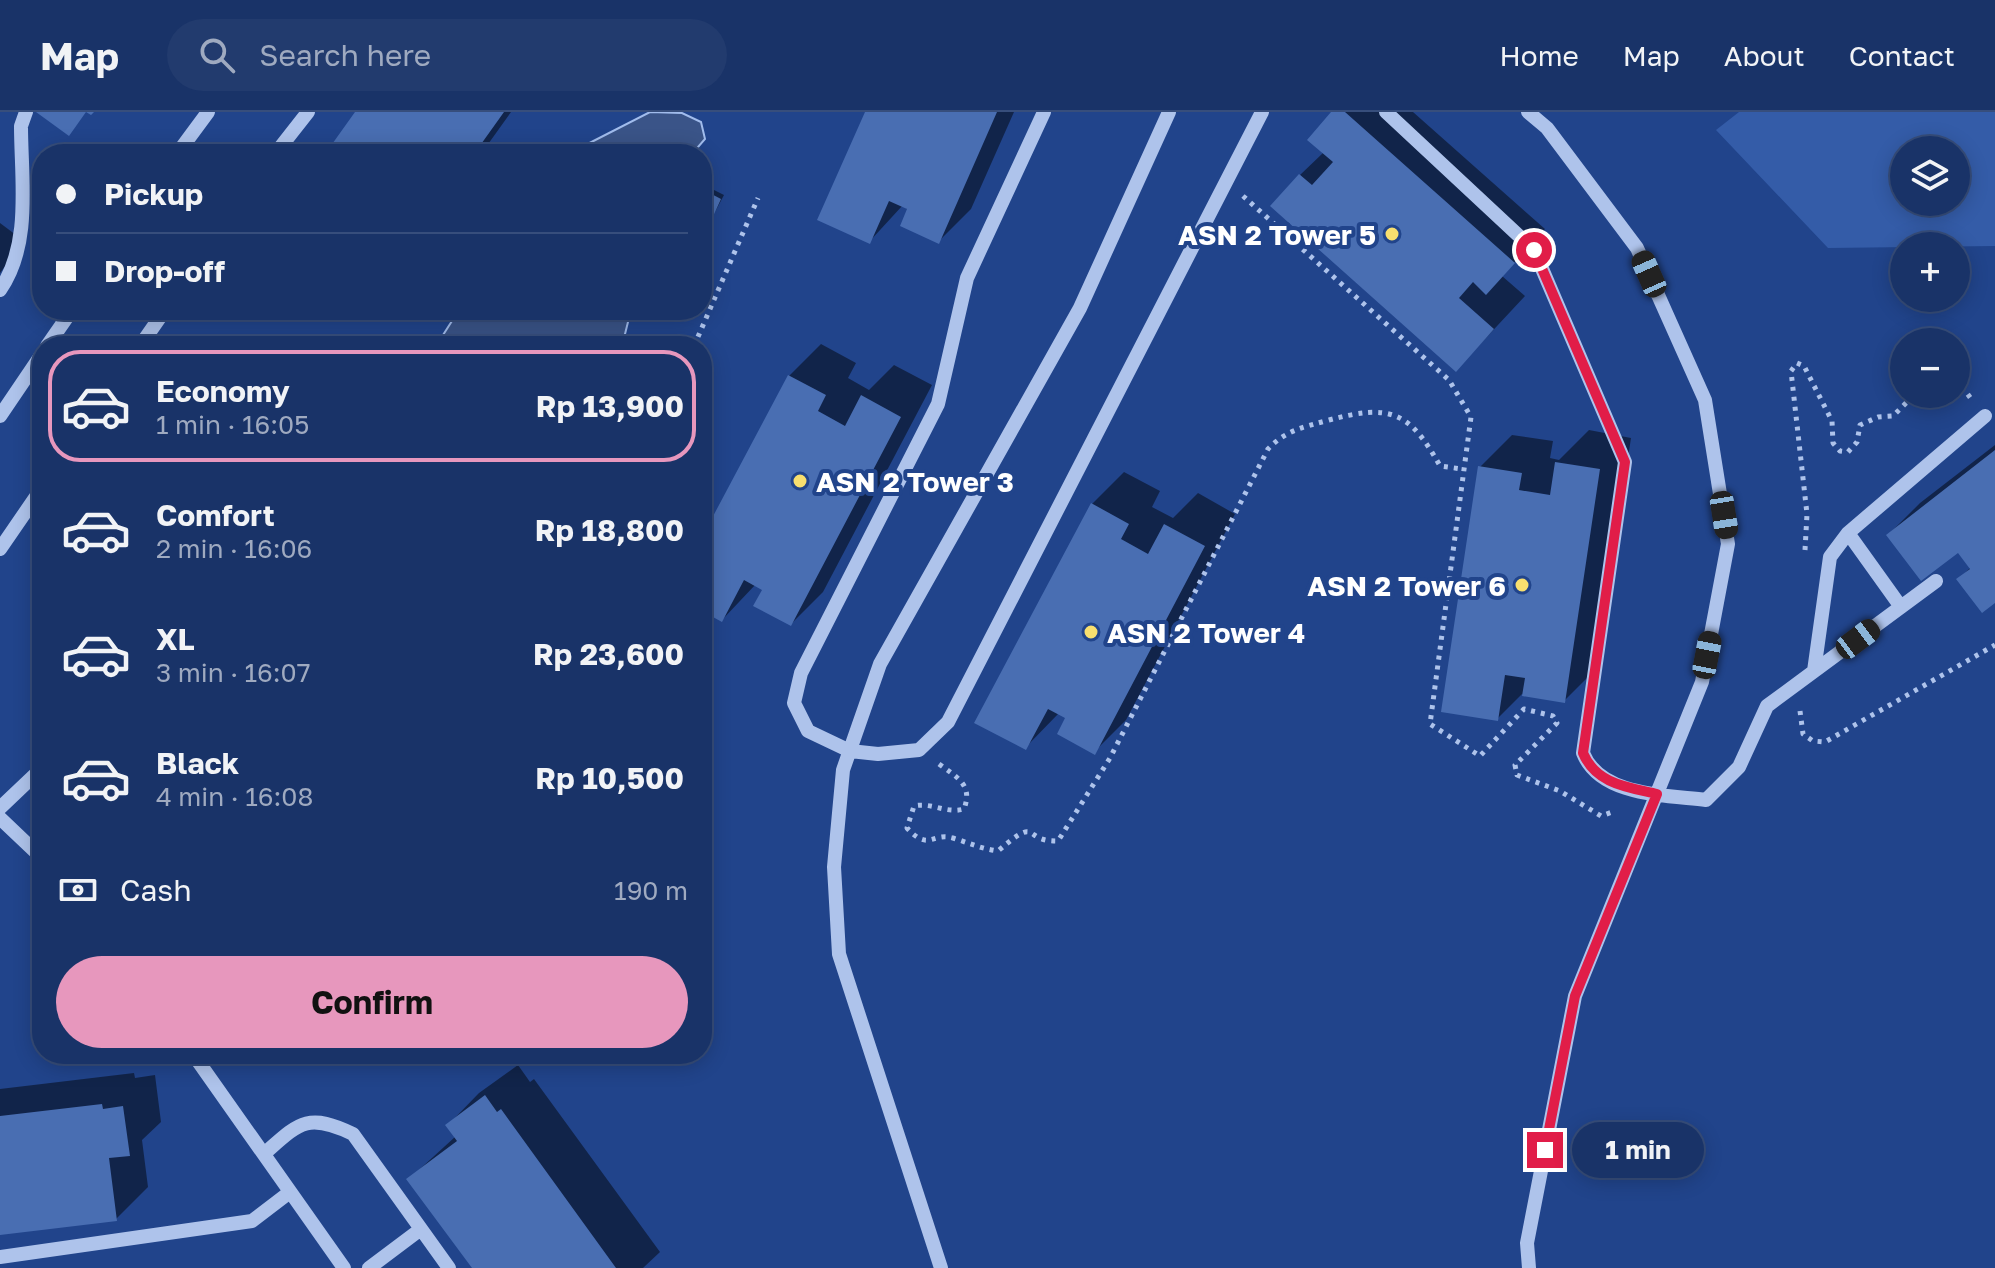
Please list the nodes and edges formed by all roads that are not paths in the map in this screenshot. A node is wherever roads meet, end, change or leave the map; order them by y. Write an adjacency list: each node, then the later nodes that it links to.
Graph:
1 (26, 112): 11 (street)
2 (208, 112): 9 (street)
3 (308, 112): 10 (street)
4 (1044, 112): 21 (street)
5 (1169, 112): 21 (street)
6 (1262, 112): 21 (street)
7 (1386, 112): 23 (street)
8 (1528, 112): 23 (street)
9 (184, 144)
10 (283, 144)
11 (0, 290)
12 (32, 369): 13 (street)
13 (0, 416)
14 (1985, 416): 16 (street)
15 (32, 503): 17 (street)
16 (1848, 533): 19 (street); 20 (street)
17 (0, 549)
18 (1936, 581): 19 (street)
19 (1901, 607): 20 (street)
20 (1814, 671): 23 (street)
21 (850, 751): 35 (street)
22 (32, 778): 24 (street)
23 (1657, 794): 36 (street)
24 (0, 808)
25 (0, 818): 26 (street)
26 (32, 848)
27 (200, 1064): 28 (street)
28 (264, 1154): 29 (street); 30 (street)
29 (290, 1192): 31 (street); 32 (street)
30 (421, 1229): 33 (street); 34 (street)
31 (0, 1257)
32 (344, 1268)
33 (369, 1268)
34 (449, 1268)
35 (941, 1268)
36 (1529, 1268)

